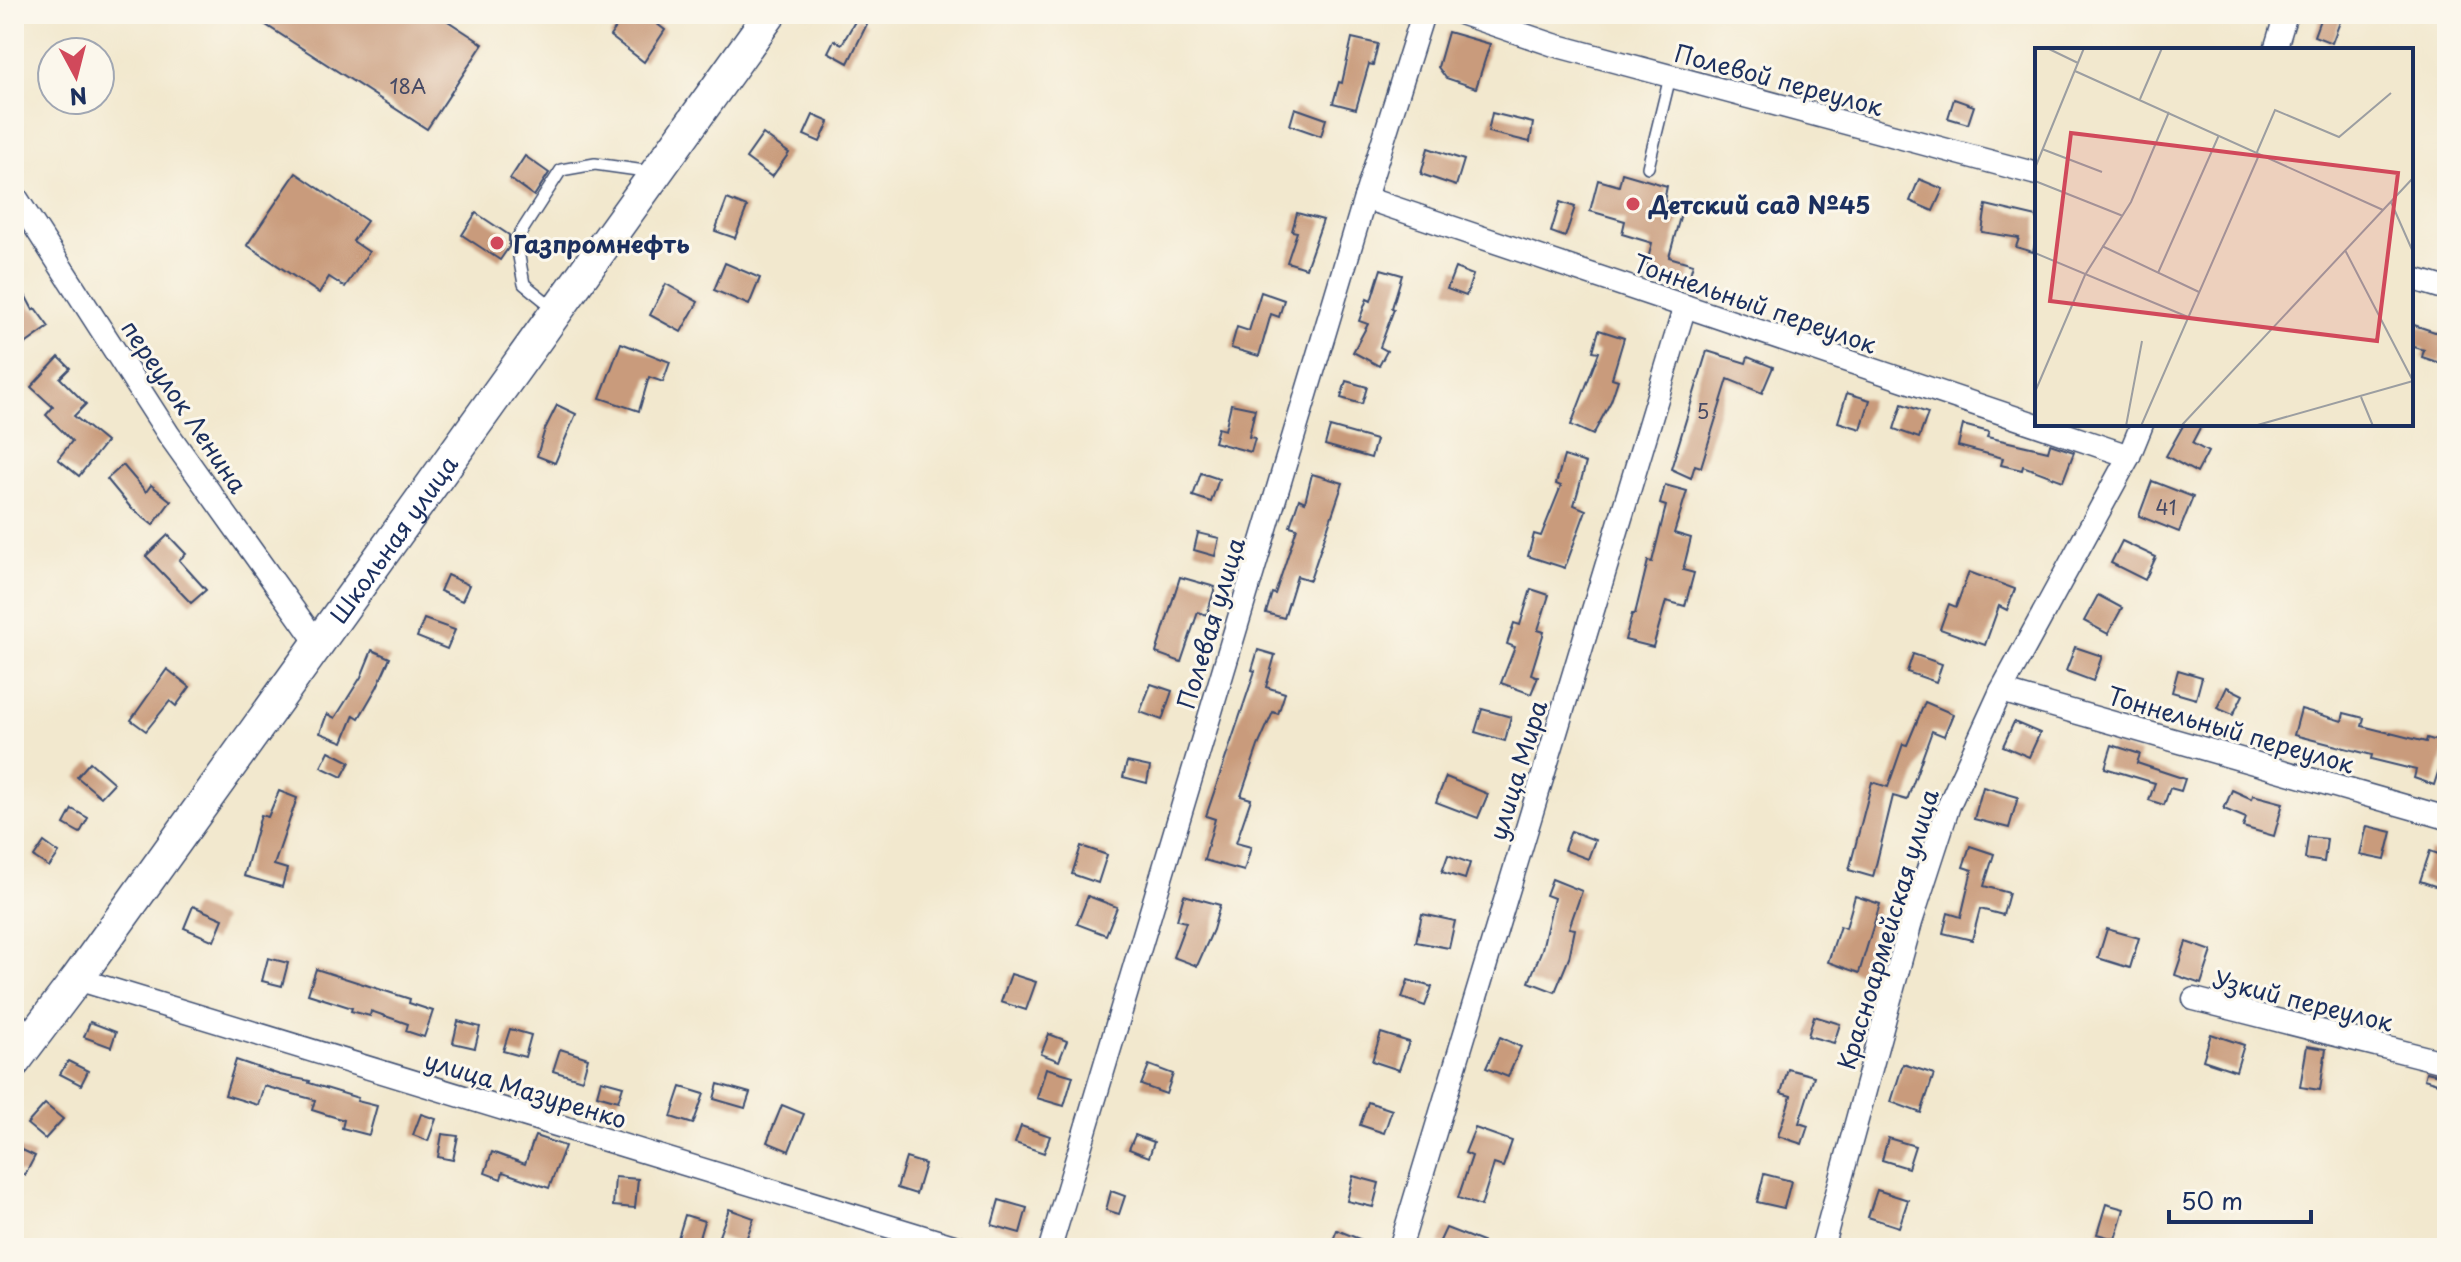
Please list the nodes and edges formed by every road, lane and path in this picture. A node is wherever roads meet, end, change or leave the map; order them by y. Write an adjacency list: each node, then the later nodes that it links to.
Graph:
1 (770, 14): 8 (main road, Школьная улица)
2 (1423, 14): 11 (street, Полевая улица)
3 (1463, 14): 6 (street, Полевой переулок)
4 (2286, 14): 5 (street)
5 (2276, 48)
6 (1670, 77): 7 (lane); 9 (street, Полевой переулок)
7 (1648, 167)
8 (656, 173): 15 (main road, Школьная улица); 15 (lane)
9 (2035, 173)
10 (14, 194): 20 (street, переулок Ленина)
11 (1365, 198): 14 (street, Тоннельный переулок); 28 (street, Полевая улица)
12 (2413, 279): 13 (street)
13 (2447, 289)
14 (1685, 306): 16 (street, Тоннельный переулок); 29 (street, улица Мира)
15 (557, 311): 20 (main road, Школьная улица)
16 (2035, 424)
17 (2040, 426): 19 (street, Тоннельный переулок)
18 (2141, 426): 19 (street, Красноармейская улица)
19 (2129, 456): 21 (street, Красноармейская улица)
20 (318, 644): 23 (main road, Школьная улица)
21 (2001, 691): 22 (street, Тоннельный переулок); 30 (street, Красноармейская улица)
22 (2447, 818)
23 (77, 979): 25 (main road, Школьная улица); 27 (street, улица Мазуренко)
24 (2194, 999): 26 (street, Узкий переулок)
25 (19, 1041)
26 (2447, 1063)
27 (960, 1248)
28 (1050, 1248)
29 (1400, 1248)
30 (1822, 1248)

